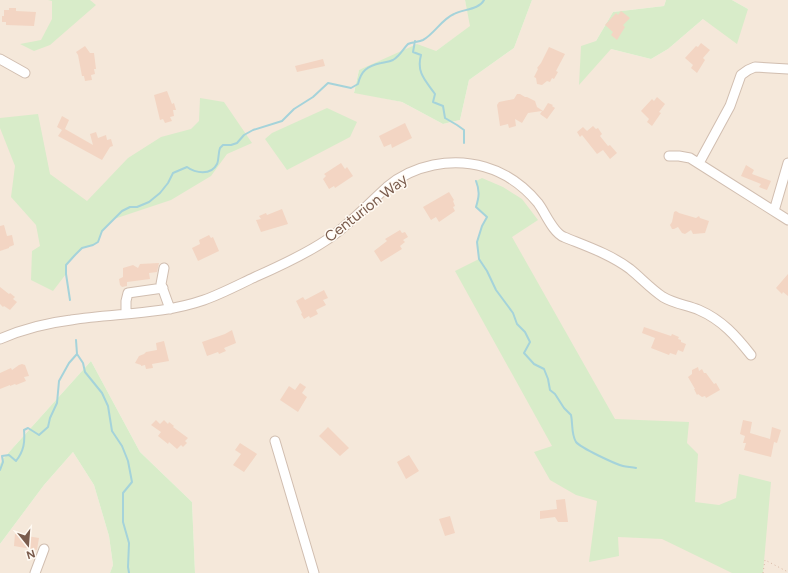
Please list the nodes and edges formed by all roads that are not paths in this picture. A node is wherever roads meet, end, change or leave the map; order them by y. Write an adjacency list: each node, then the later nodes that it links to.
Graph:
1 (0, 59): 3 (street)
2 (788, 69): 5 (street)
3 (25, 73)
4 (669, 156): 5 (street)
5 (699, 163): 7 (street)
6 (788, 163): 7 (street)
7 (774, 211): 8 (street)
8 (788, 220)
9 (164, 268): 10 (street)
10 (163, 288): 11 (street); 12 (street)
11 (170, 309): 12 (street, Centurion Way); 14 (street, Centurion Way)
12 (126, 314): 13 (street, Centurion Way)
13 (0, 339)
14 (751, 355)
15 (275, 441): 18 (street)
16 (44, 549): 17 (street)
17 (35, 573)
18 (314, 573)

